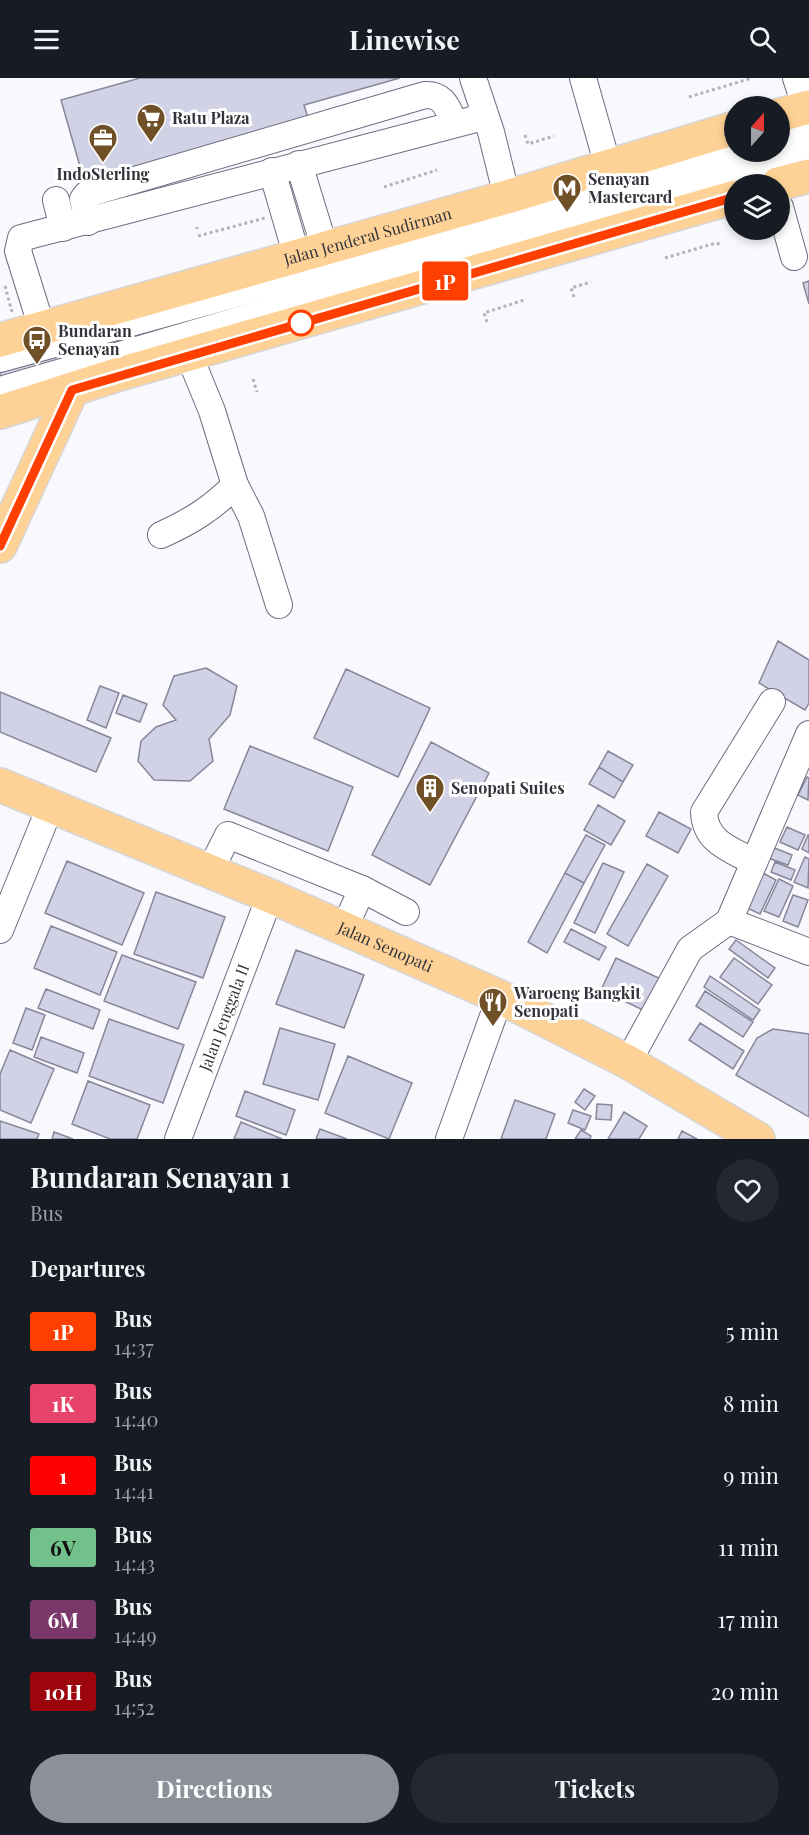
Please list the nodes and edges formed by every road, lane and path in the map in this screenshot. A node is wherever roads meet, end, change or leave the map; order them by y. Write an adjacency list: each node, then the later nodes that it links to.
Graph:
1 (583, 78): 14 (street)
2 (752, 78): 4 (path)
3 (468, 86): 6 (street)
4 (689, 97)
5 (800, 107): 7 (street)
6 (470, 119): 13 (street); 20 (street); 23 (street)
7 (790, 122)
8 (724, 131): 14 (main road, Jalan Jenderal Sudirman)
9 (525, 135): 10 (path)
10 (554, 136)
11 (724, 153): 37 (street)
12 (809, 153): 40 (street)
13 (299, 164): 16 (street); 29 (street)
14 (608, 166): 20 (main road, Jalan Jenderal Sudirman)
15 (437, 170): 19 (path)
16 (272, 171): 23 (street); 24 (street)
17 (809, 176): 18 (main road)
18 (790, 181)
19 (384, 187)
20 (507, 197): 29 (main road, Jalan Jenderal Sudirman)
21 (56, 200): 25 (street)
22 (724, 200): 38 (main road)
23 (86, 211): 25 (street)
24 (285, 213): 26 (path); 29 (street)
25 (63, 228): 32 (street)
26 (198, 237)
27 (789, 240): 30 (street)
28 (720, 244): 31 (path)
29 (311, 253): 37 (main road, Jalan Jenderal Sudirman)
30 (794, 257)
31 (665, 258)
32 (14, 275): 37 (street); 37 (path)
33 (591, 282): 34 (path)
34 (574, 297)
35 (524, 300): 36 (path)
36 (487, 322)
37 (15, 340)
38 (189, 355): 41 (main road); 44 (street)
39 (253, 379): 42 (path)
40 (0, 390)
41 (72, 390): 43 (main road); 46 (main road)
42 (257, 392)
43 (0, 412)
44 (235, 485): 45 (street); 47 (street)
45 (161, 535)
46 (0, 546)
47 (279, 605)
48 (772, 702): 52 (street)
49 (809, 734): 52 (street)
50 (0, 785): 51 (main road, Jalan Senopati)
51 (51, 805): 53 (main road, Jalan Senopati); 59 (street)
52 (754, 861): 57 (street)
53 (210, 871): 54 (street); 55 (main road, Jalan Senopati)
54 (362, 889): 56 (street); 58 (street)
55 (270, 896): 58 (main road, Jalan Senopati); 63 (street, Jalan Jenggala II)
56 (406, 912)
57 (729, 921): 60 (street); 62 (street)
58 (344, 929): 61 (main road, Jalan Senopati)
59 (0, 930)
60 (809, 952)
61 (500, 997): 62 (main road, Jalan Senopati); 64 (street)
62 (628, 1062): 65 (main road, Jalan Senopati)
63 (178, 1139)
64 (449, 1139)
65 (758, 1139)

